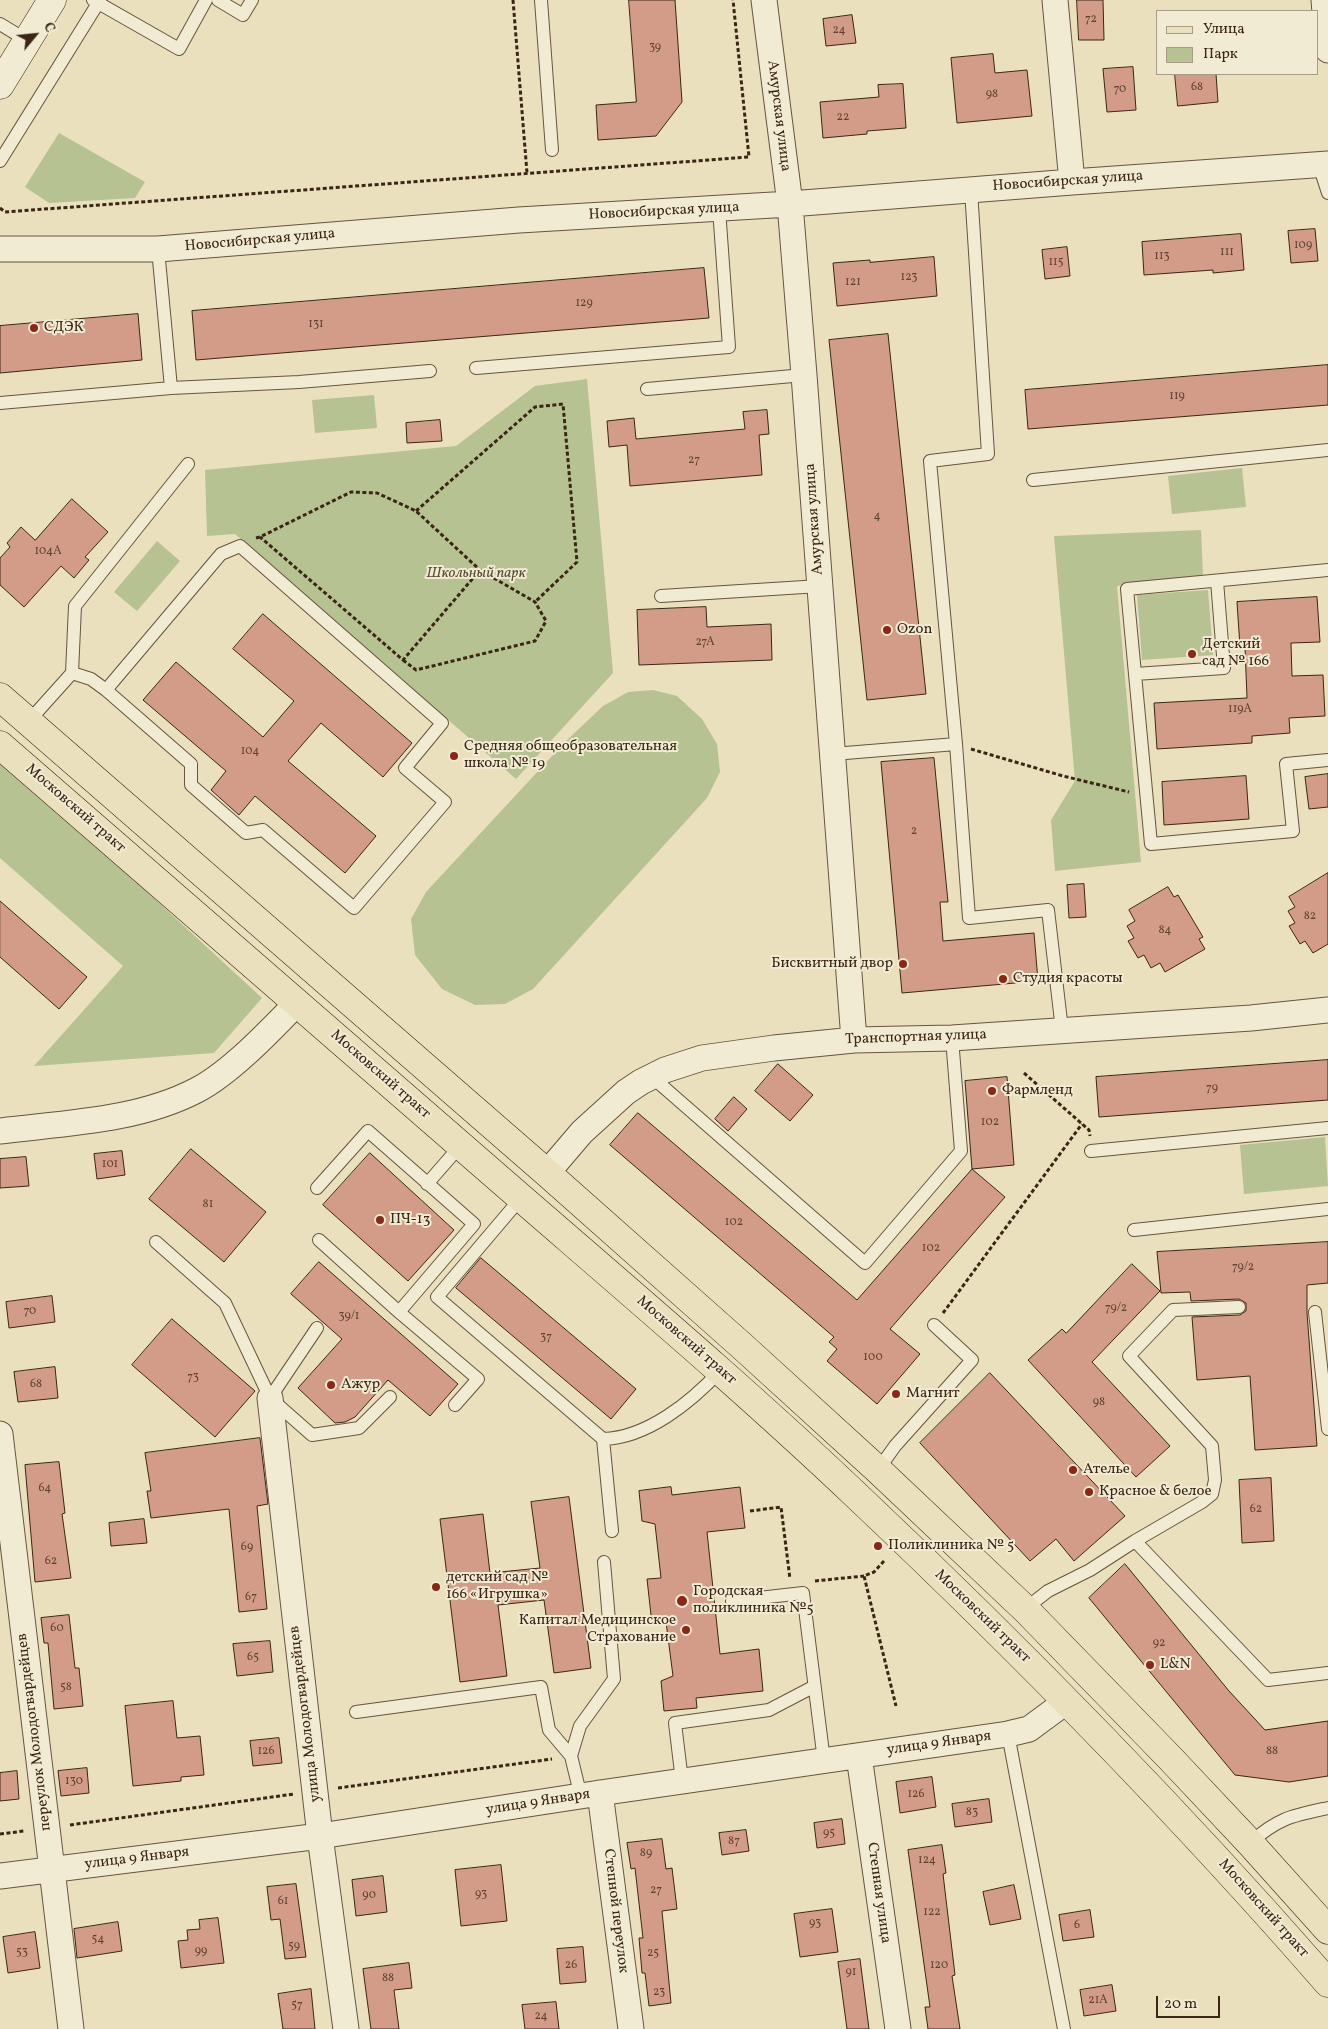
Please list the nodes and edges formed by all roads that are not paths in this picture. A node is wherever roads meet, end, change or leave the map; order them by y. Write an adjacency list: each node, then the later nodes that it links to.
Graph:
1 (52, 0): 11 (street)
2 (206, 0): 9 (lane)
3 (218, 0): 4 (lane)
4 (252, 0)
5 (541, 0): 14 (lane)
6 (764, 0): 20 (street, Амурская улица)
7 (1055, 0): 17 (street)
8 (1324, 0): 12 (street)
9 (97, 1): 15 (lane)
10 (0, 24): 11 (lane)
11 (28, 41): 13 (street)
12 (1328, 50)
13 (0, 84)
14 (552, 150)
15 (0, 161)
16 (1323, 164): 17 (street, Новосибирская улица); 19 (lane)
17 (1072, 182): 18 (street, Новосибирская улица)
18 (971, 190): 20 (street, Новосибирская улица); 42 (lane)
19 (1328, 193)
20 (790, 204): 21 (street, Новосибирская улица); 26 (street, Амурская улица)
21 (719, 209): 23 (street, Новосибирская улица); 24 (lane)
22 (0, 249): 23 (street, Новосибирская улица)
23 (158, 249): 27 (lane)
24 (476, 368)
25 (430, 371): 27 (lane)
26 (804, 375): 28 (lane); 35 (street, Амурская улица)
27 (171, 388): 29 (lane)
28 (647, 389)
29 (0, 403)
30 (1328, 450): 32 (lane)
31 (188, 464): 37 (lane)
32 (1033, 480)
33 (1328, 570): 34 (lane)
34 (1217, 581): 38 (lane); 38 (lane)
35 (820, 586): 36 (lane); 44 (street, Амурская улица)
36 (661, 596)
37 (72, 673): 39 (lane); 41 (lane)
38 (1135, 674): 45 (lane)
39 (106, 690): 39 (lane)
40 (0, 697): 41 (main road)
41 (28, 722): 56 (main road)
42 (956, 744): 44 (lane); 48 (lane)
43 (0, 745): 46 (main road, Московский тракт)
44 (833, 754): 50 (street, Амурская улица)
45 (1328, 760)
46 (297, 1002): 53 (street); 54 (main road, Московский тракт)
47 (1328, 1010): 48 (street, Транспортная улица)
48 (1062, 1030): 49 (street, Транспортная улица)
49 (952, 1038): 50 (street, Транспортная улица); 51 (lane)
50 (854, 1040): 51 (street, Транспортная улица)
51 (652, 1076): 56 (street, Транспортная улица)
52 (1328, 1128): 55 (lane)
53 (0, 1131)
54 (461, 1145): 57 (lane); 59 (main road, Московский тракт)
55 (1091, 1152)
56 (547, 1173): 76 (main road)
57 (427, 1184): 58 (lane); 65 (lane)
58 (317, 1188)
59 (521, 1198): 69 (main road, Московский тракт); 75 (lane)
60 (1328, 1209): 61 (lane)
61 (1134, 1230)
62 (319, 1240): 65 (lane)
63 (156, 1242): 71 (lane)
64 (1238, 1307): 78 (lane)
65 (399, 1312): 72 (lane)
66 (1315, 1312): 73 (lane)
67 (934, 1325): 76 (lane)
68 (317, 1328): 71 (lane)
69 (720, 1371): 75 (lane); 84 (main road, Московский тракт)
70 (390, 1397): 71 (lane)
71 (270, 1398): 93 (street, улица Молодогвардейцев)
72 (456, 1406)
73 (1328, 1429)
74 (0, 1434): 95 (street, переулок Молодогвардейцев)
75 (603, 1439): 77 (lane)
76 (878, 1470): 81 (main road)
77 (612, 1531)
78 (1135, 1541): 81 (lane); 82 (lane)
79 (604, 1562): 87 (lane)
80 (732, 1601): 83 (lane)
81 (1025, 1609): 94 (main road)
82 (1328, 1673)
83 (813, 1687): 89 (lane); 90 (lane)
84 (1066, 1701): 86 (street, улица 9 Января); 98 (main road, Московский тракт)
85 (356, 1712): 87 (lane)
86 (1008, 1734): 88 (street, улица 9 Января); 103 (lane)
87 (572, 1756): 91 (lane)
88 (859, 1756): 89 (street, улица 9 Января); 102 (street, Степная улица)
89 (824, 1761): 90 (street, улица 9 Января)
90 (682, 1781): 91 (street, улица 9 Января)
91 (590, 1795): 93 (street, улица 9 Января); 101 (street, Степной переулок)
92 (1328, 1808): 94 (lane)
93 (320, 1836): 95 (street, улица 9 Января); 100 (street, улица Молодогвардейцев)
94 (1250, 1843): 97 (main road)
95 (51, 1870): 96 (street, улица 9 Января); 99 (street, переулок Молодогвардейцев)
96 (0, 1876)
97 (1328, 1930)
98 (1328, 1983)
99 (71, 2029)
100 (346, 2029)
101 (631, 2029)
102 (898, 2029)
103 (1064, 2029)

